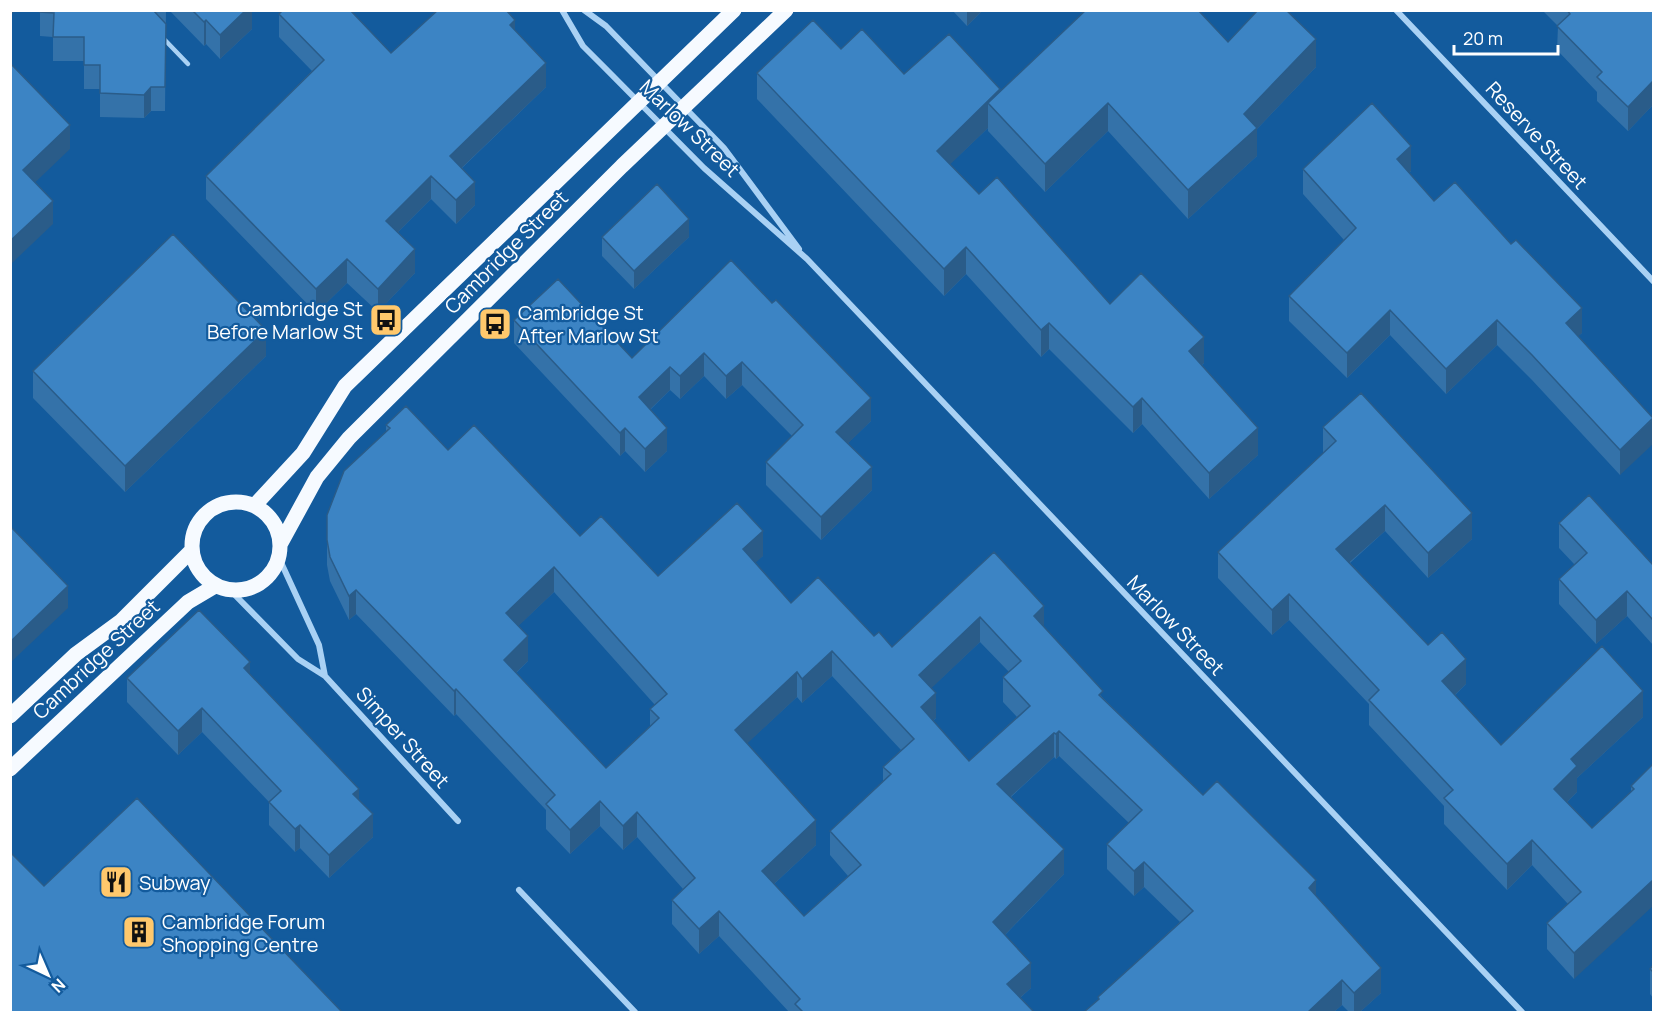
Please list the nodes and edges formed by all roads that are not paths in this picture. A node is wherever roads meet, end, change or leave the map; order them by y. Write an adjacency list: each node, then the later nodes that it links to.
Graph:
1 (562, 10): 9 (street, Marlow Street)
2 (584, 10): 8 (street, Marlow Street)
3 (734, 10): 8 (main road, Cambridge Street)
4 (786, 10): 10 (main road, Cambridge Street)
5 (1396, 10): 13 (street, Reserve Street)
6 (158, 34): 7 (lane)
7 (188, 64)
8 (660, 81): 9 (main road, Cambridge Street); 10 (street, Marlow Street)
9 (639, 102): 11 (street, Marlow Street); 14 (main road, Cambridge Street)
10 (684, 107): 11 (main road, Cambridge Street); 12 (street, Marlow Street)
11 (663, 127): 12 (street, Marlow Street); 15 (main road, Cambridge Street)
12 (807, 259): 25 (street, Marlow Street)
13 (1653, 282)
14 (255, 506): 15 (main road); 16 (main road)
15 (280, 550): 18 (main road); 19 (street)
16 (191, 551): 17 (main road); 20 (main road, Cambridge Street)
17 (215, 586): 18 (main road); 21 (main road, Cambridge Street)
18 (231, 591): 19 (street, Simper Street)
19 (325, 676): 22 (street, Simper Street)
20 (10, 716)
21 (10, 769)
22 (458, 821)
23 (519, 890): 24 (street)
24 (635, 1012)
25 (1522, 1012)

